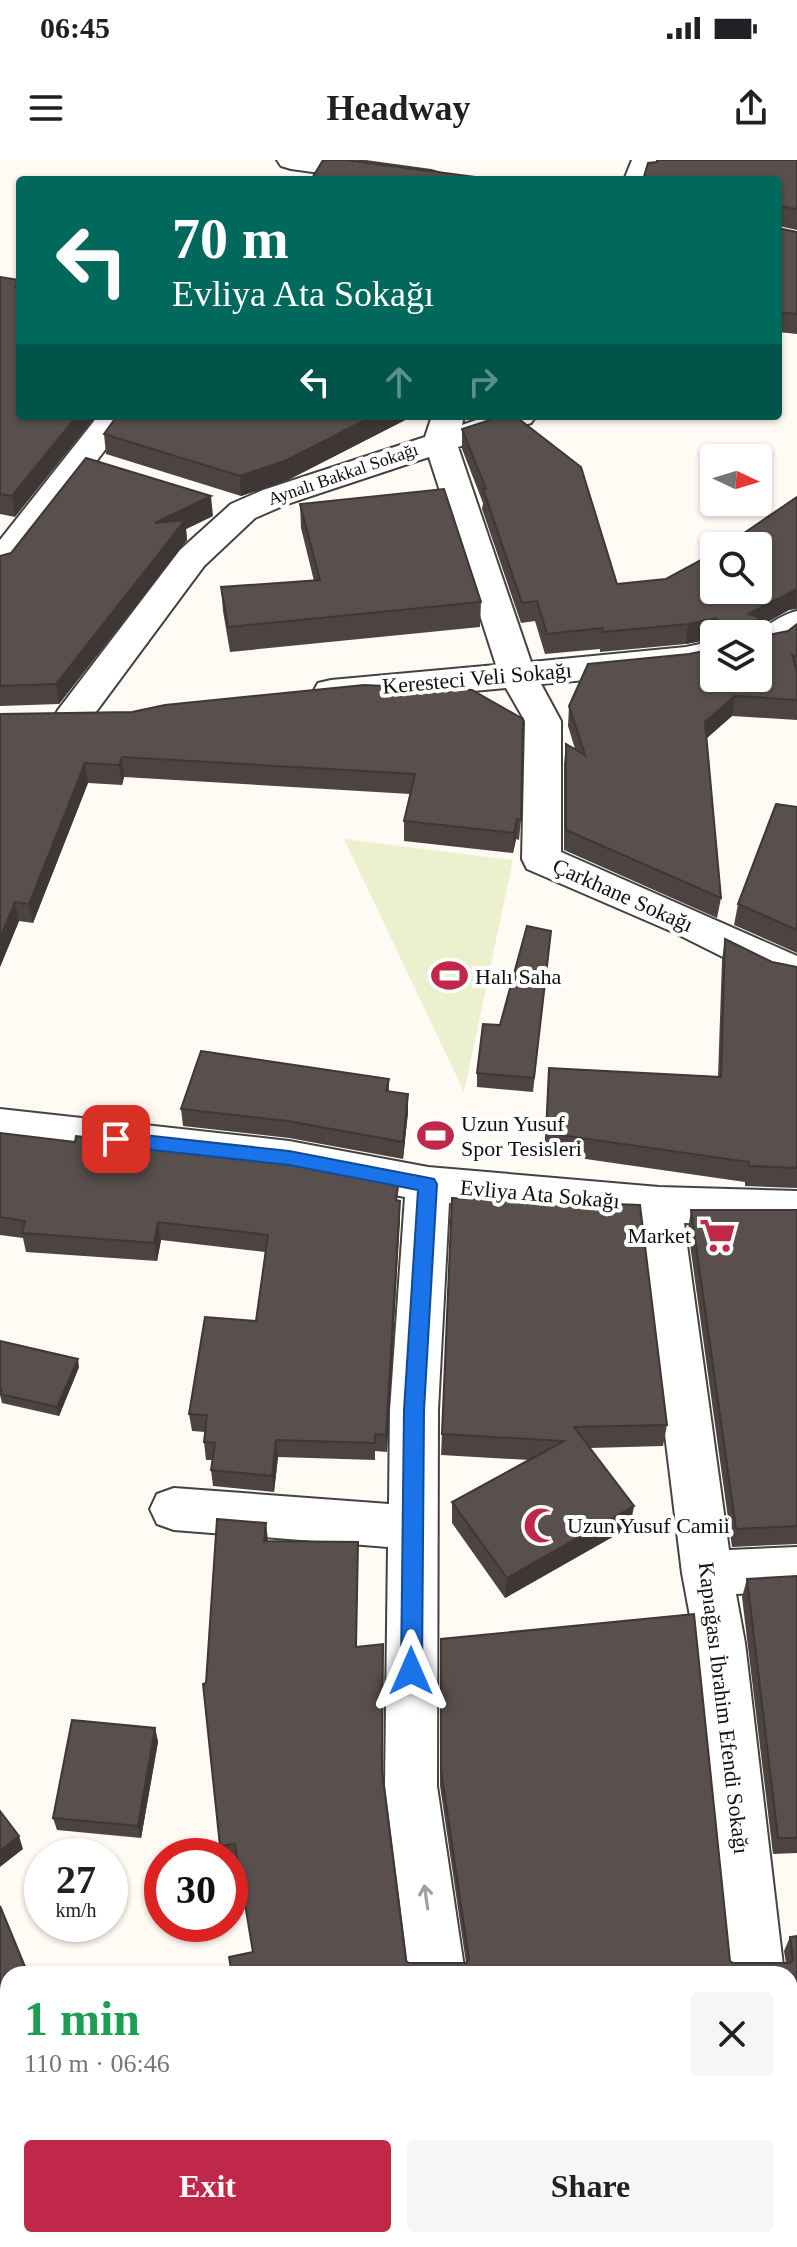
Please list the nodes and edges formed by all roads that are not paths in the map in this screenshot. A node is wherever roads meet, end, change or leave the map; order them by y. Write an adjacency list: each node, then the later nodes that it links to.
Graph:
1 (304, 168): 2 (street)
2 (389, 176)
3 (113, 420): 6 (street)
4 (497, 420): 5 (street, Aynalı Bakkal Sokağı)
5 (444, 429): 10 (street, Çarkhane Sokağı); 12 (street, Aynalı Bakkal Sokağı)
6 (0, 563)
7 (797, 622): 8 (street)
8 (772, 639)
9 (700, 656): 10 (street, Keresteci Veli Sokağı)
10 (517, 674): 11 (street, Keresteci Veli Sokağı); 13 (street, Çarkhane Sokağı)
11 (293, 696)
12 (119, 715)
13 (797, 971)
14 (0, 1126): 15 (street, Evliya Ata Sokağı)
15 (428, 1184): 16 (street, Evliya Ata Sokağı); 19 (street)
16 (659, 1205): 17 (street, Evliya Ata Sokağı); 21 (street, Kapıağası İbrahim Efendi Sokağı)
17 (797, 1209)
18 (174, 1509): 19 (street)
19 (412, 1527): 22 (street, one-way to 19)
20 (797, 1569): 21 (street)
21 (707, 1573): 23 (street, Kapıağası İbrahim Efendi Sokağı)
22 (436, 1966)
23 (755, 1966)

